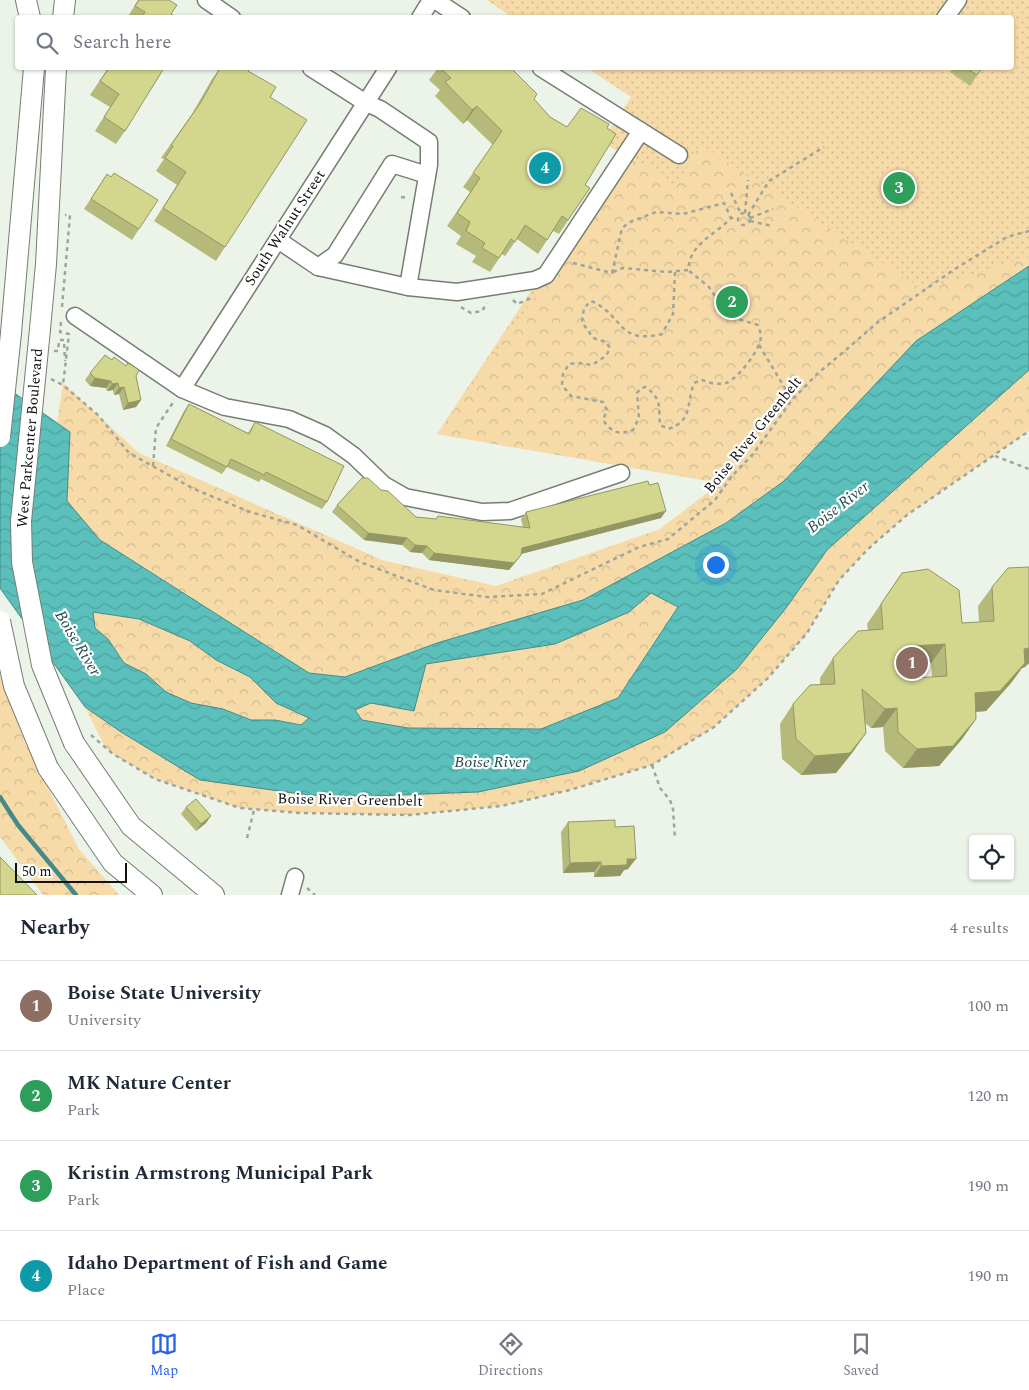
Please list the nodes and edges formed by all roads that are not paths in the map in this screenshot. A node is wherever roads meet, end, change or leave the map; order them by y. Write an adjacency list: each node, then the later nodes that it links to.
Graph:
1 (26, 0): 7 (main road)
2 (65, 0): 8 (main road)
3 (431, 0): 10 (street)
4 (436, 0): 11 (street)
5 (958, 0): 12 (street)
6 (212, 2): 9 (street)
7 (29, 15)
8 (63, 15)
9 (228, 15)
10 (422, 15)
11 (458, 15)
12 (947, 15)
13 (34, 70): 27 (main road, West Parkcenter Boulevard, bridge)
14 (56, 70): 32 (main road, West Parkcenter Boulevard, bridge)
15 (314, 70): 18 (street)
16 (387, 70): 18 (street, South Walnut Street)
17 (544, 70): 19 (street)
18 (366, 103): 21 (street); 22 (street, South Walnut Street)
19 (641, 131): 20 (street); 24 (street)
20 (679, 155)
21 (427, 175): 23 (street); 24 (street)
22 (278, 240): 23 (street); 26 (street, South Walnut Street)
23 (318, 267): 24 (street)
24 (408, 287)
25 (75, 316): 26 (street)
26 (182, 389): 28 (street)
27 (0, 437)
28 (620, 474)
29 (0, 621): 31 (main road, bridge)
30 (295, 877): 33 (street)
31 (152, 895)
32 (214, 895)
33 (290, 895)

